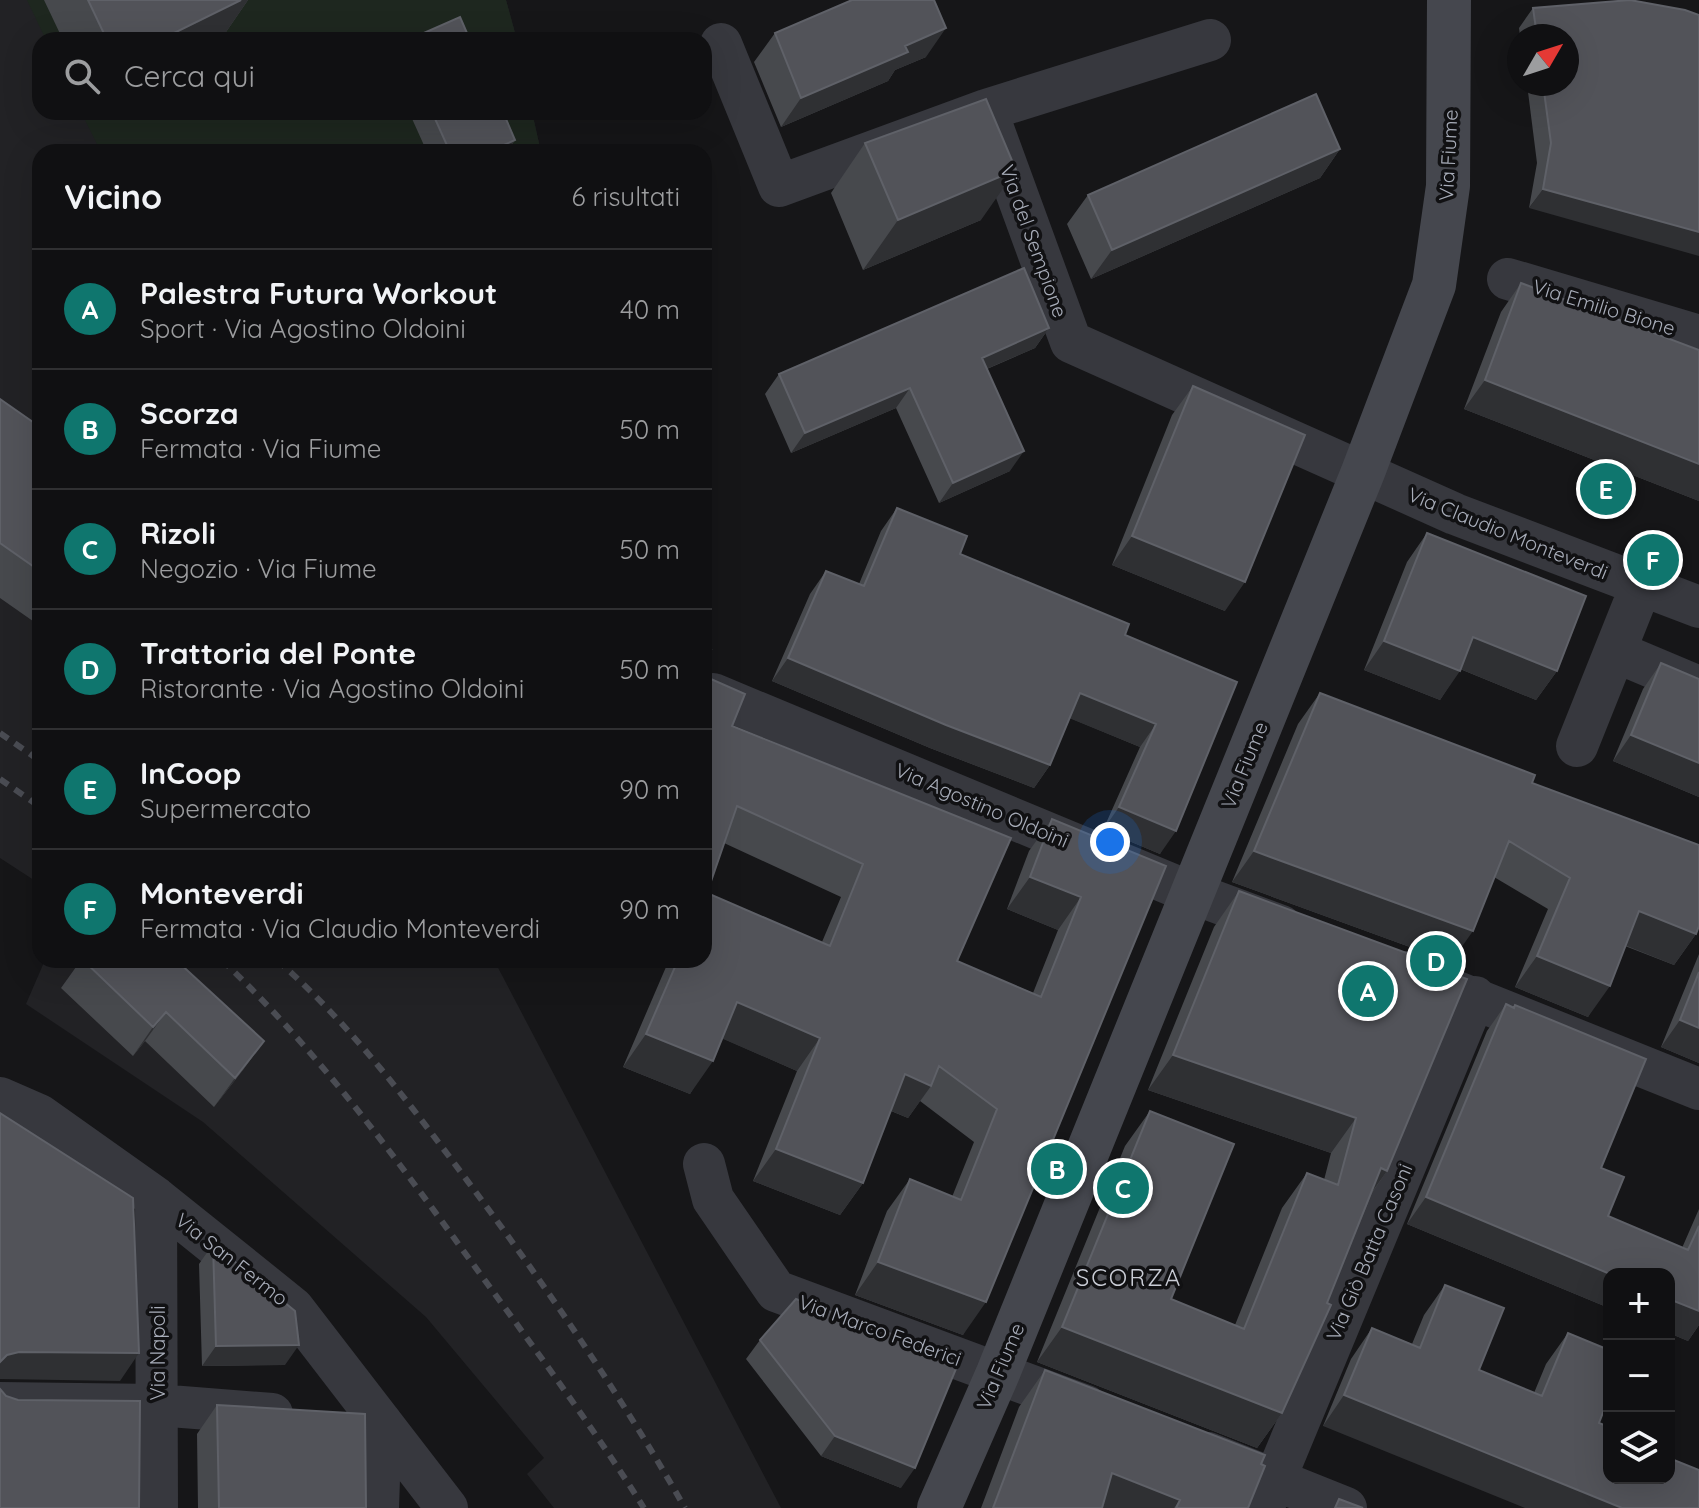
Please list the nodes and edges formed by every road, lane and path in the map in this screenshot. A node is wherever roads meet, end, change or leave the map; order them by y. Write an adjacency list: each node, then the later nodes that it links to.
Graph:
1 (1449, 0): 7 (main road, Via Fiume)
2 (1210, 40): 4 (street)
3 (721, 44): 4 (street)
4 (986, 110): 7 (street, Via del Sempione)
5 (1508, 279): 6 (street, Via Emilio Bione)
6 (1699, 336)
7 (1363, 472): 8 (street, Via Claudio Monteverdi); 14 (main road, Via Fiume)
8 (1641, 586): 9 (street, Via Claudio Monteverdi); 10 (street)
9 (1699, 607)
10 (1616, 652): 11 (street); 13 (street)
11 (1699, 687)
12 (713, 694): 14 (street, Via Agostino Oldoini)
13 (1577, 746)
14 (1192, 893): 15 (street, Via Agostino Oldoini); 22 (main road, Via Fiume)
15 (1311, 937)
16 (1371, 959): 17 (street)
17 (1475, 997): 18 (street); 28 (street, Via Giò Batta Casoni)
18 (1699, 1089)
19 (0, 1098): 21 (street, Via San Fermo)
20 (704, 1164): 22 (street, Via Marco Federici)
21 (156, 1198): 24 (street, Via Napoli); 26 (street, Via San Fermo)
22 (998, 1373): 25 (street, Via Marco Federici); 32 (main road, Via Fiume)
23 (0, 1403): 24 (street)
24 (157, 1405): 26 (street); 29 (street, Via Napoli)
25 (1115, 1417)
26 (381, 1422): 30 (street); 31 (street, Via San Fermo)
27 (1173, 1439): 28 (street)
28 (1269, 1493): 33 (street)
29 (157, 1508)
30 (378, 1508)
31 (447, 1508)
32 (939, 1508)
33 (1346, 1508)

